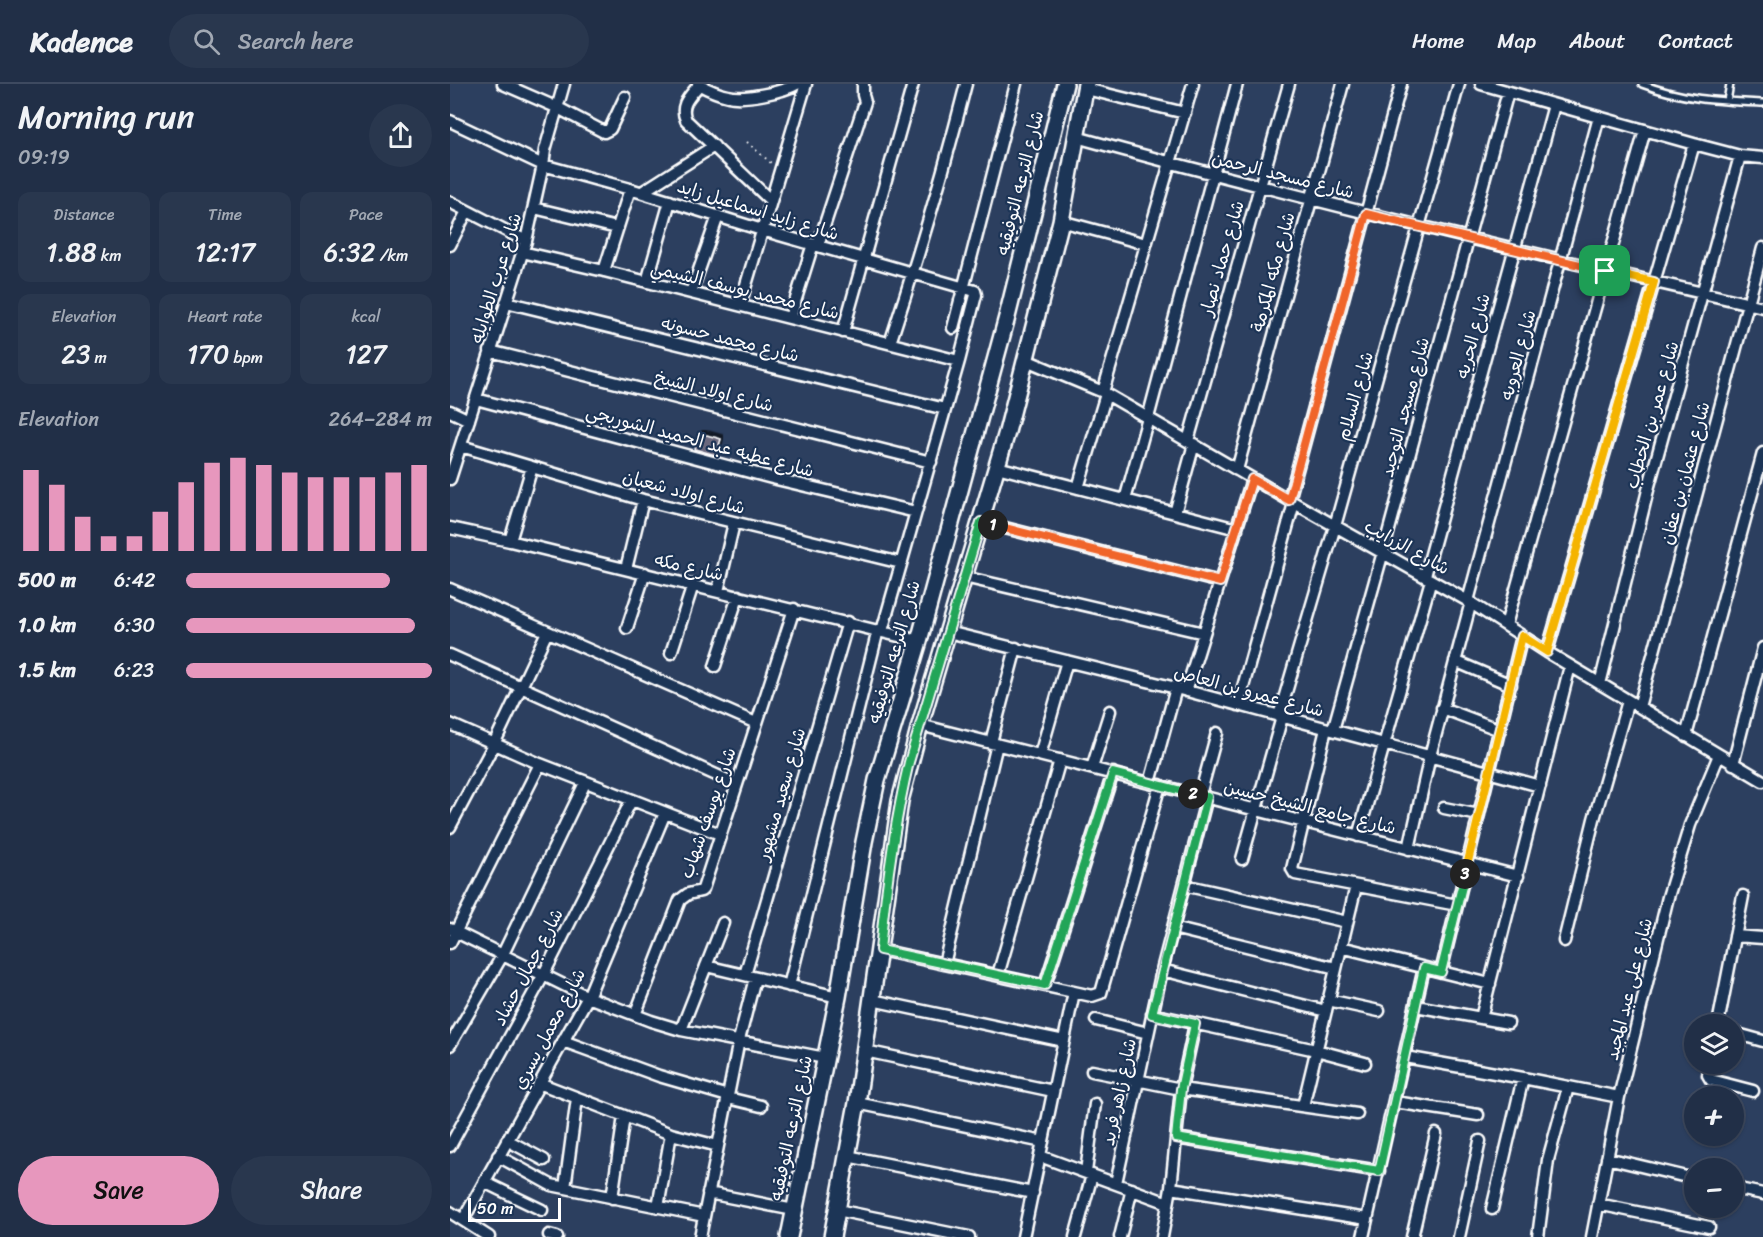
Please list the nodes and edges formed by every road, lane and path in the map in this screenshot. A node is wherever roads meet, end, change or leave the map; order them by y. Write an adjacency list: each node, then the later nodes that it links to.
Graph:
1 (503, 84): 26 (street)
2 (564, 84): 26 (street, شارع عرب الطوايله)
3 (797, 84): 19 (street)
4 (806, 84): 39 (street)
5 (863, 84): 58 (street)
6 (913, 84): 64 (street)
7 (966, 84): 68 (street)
8 (1016, 84): 71 (street)
9 (1065, 84): 133 (main road, شارع الترعه التوفيقيه)
10 (1193, 84): 27 (street)
11 (1237, 84): 40 (street)
12 (1290, 84): 41 (street, شارع حماد نصار)
13 (1342, 84): 44 (street, شارع مكه المكرمة)
14 (1401, 84): 50 (street)
15 (1459, 84): 53 (street, شارع السلام)
16 (1481, 84): 21 (street)
17 (1642, 84): 23 (lane)
18 (1730, 84): 23 (lane)
19 (701, 85): 34 (street)
20 (1086, 86): 27 (street); 31 (main road)
21 (1508, 92): 25 (street); 56 (street, شارع مسجد التوحيد)
22 (625, 97): 26 (street)
23 (1727, 101): 24 (lane)
24 (1763, 103)
25 (1554, 105): 28 (street); 62 (street, شارع الحريه)
26 (558, 108): 38 (street, شارع عرب الطوايله)
27 (1185, 113): 37 (street)
28 (1599, 117): 30 (street); 65 (street, شارع العروبه)
29 (450, 121): 38 (street, شارع زايد اسماعيل زايد)
30 (1645, 130): 33 (street); 67 (street)
31 (1076, 137): 37 (street, شارع مسجد الرحمن); 52 (main road)
32 (747, 142): 39 (path)
33 (1694, 144): 35 (street); 70 (street)
34 (714, 146): 43 (street); 46 (street)
35 (1740, 156): 36 (street); 73 (street, شارع عمر بن الخطاب)
36 (1763, 158)
37 (1170, 163): 40 (street, شارع مسجد الرحمن); 59 (street)
38 (543, 165): 42 (street, شارع زايد اسماعيل زايد); 48 (street, شارع عرب الطوايله)
39 (780, 171): 46 (street)
40 (1213, 175): 41 (street, شارع مسجد الرحمن); 89 (street)
41 (1259, 187): 44 (street, شارع مسجد الرحمن); 91 (street, شارع حماد نصار)
42 (630, 189): 43 (street, شارع زايد اسماعيل زايد); 54 (street)
43 (642, 192): 45 (street, شارع زايد اسماعيل زايد)
44 (1310, 200): 50 (street, شارع مسجد الرحمن); 97 (street, شارع مكه المكرمة)
45 (670, 201): 51 (street, شارع زايد اسماعيل زايد); 69 (street)
46 (771, 201): 55 (street)
47 (450, 202): 49 (street)
48 (534, 208): 54 (street); 57 (street, شارع عرب الطوايله)
49 (467, 211): 57 (street); 60 (street)
50 (1366, 214): 53 (street, شارع مسجد الرحمن); 103 (street)
51 (718, 216): 55 (street, شارع زايد اسماعيل زايد); 72 (street)
52 (1061, 221): 59 (street); 83 (main road)
53 (1419, 226): 56 (street, شارع مسجد الرحمن); 108 (street, شارع السلام)
54 (617, 228): 66 (street)
55 (762, 230): 58 (street, شارع زايد اسماعيل زايد); 76 (street)
56 (1468, 238): 62 (street, شارع مسجد الرحمن); 112 (street, شارع مسجد التوحيد)
57 (526, 241): 63 (street, شارع عرب الطوايله)
58 (816, 244): 64 (street, شارع زايد اسماعيل زايد); 78 (street)
59 (1146, 244): 85 (street)
60 (450, 245)
61 (1763, 248): 75 (street, شارع عثمان بن عفان)
62 (1514, 249): 65 (street, شارع مسجد الرحمن); 117 (street, شارع الحريه)
63 (522, 252): 66 (street, شارع محمد يوسف الشيمي); 74 (street, شارع عرب الطوايله)
64 (865, 259): 68 (street, شارع زايد اسماعيل زايد); 80 (street)
65 (1560, 260): 67 (street, شارع مسجد الرحمن); 123 (street, شارع العروبه)
66 (604, 271): 69 (street, شارع محمد يوسف الشيمي)
67 (1605, 271): 70 (street, شارع مسجد الرحمن); 126 (street)
68 (913, 273): 71 (street, شارع زايد اسماعيل زايد); 81 (street)
69 (647, 282): 72 (street, شارع محمد يوسف الشيمي)
70 (1654, 282): 73 (street, شارع مسجد الرحمن); 136 (street)
71 (964, 286): 79 (street); 84 (street)
72 (691, 293): 76 (street, شارع محمد يوسف الشيمي)
73 (1703, 294): 75 (street, شارع مسجد الرحمن); 143 (street, شارع عمر بن الخطاب)
74 (506, 302): 82 (street, شارع عرب الطوايله); 87 (street, شارع محمد حسونه)
75 (1748, 303): 77 (street, شارع مسجد الرحمن); 149 (street, شارع عثمان بن عفان)
76 (740, 306): 78 (street, شارع محمد يوسف الشيمي)
77 (1763, 307)
78 (790, 318): 80 (street, شارع محمد يوسف الشيمي)
79 (953, 328)
80 (843, 332): 81 (street, شارع محمد يوسف الشيمي)
81 (890, 343): 84 (street, شارع محمد يوسف الشيمي)
82 (490, 351): 86 (street, شارع عرب الطوايله); 94 (street, شارع اولاد الشيخ)
83 (1026, 360): 85 (street, شارع الزرايب); 96 (main road)
84 (959, 361): 87 (street)
85 (1105, 393): 89 (street, شارع الزرايب); 100 (street)
86 (476, 399): 90 (street, شارع عرب الطوايله); 104 (street, شارع عطيه عبد الحميد الشوربجي)
87 (945, 410): 94 (street)
88 (450, 411): 90 (street)
89 (1148, 418): 91 (street, شارع الزرايب); 102 (street)
90 (469, 420): 92 (street, شارع عرب الطوايله)
91 (1191, 443): 97 (street, شارع الزرايب); 105 (street, شارع حماد نصار)
92 (460, 446): 95 (street, شارع اولاد شعبان); 98 (street, شارع عرب الطوايله)
93 (1763, 453): 159 (street)
94 (930, 462): 104 (street)
95 (532, 467): 101 (street, شارع اولاد شعبان); 111 (street)
96 (997, 467): 100 (street); 106 (main road)
97 (1237, 470): 99 (street, شارع الزرايب)
98 (450, 479)
99 (1252, 479): 103 (street, شارع الزرايب); 110 (street)
100 (1078, 488): 102 (street)
101 (643, 500): 107 (street, شارع اولاد شعبان); 114 (street)
102 (1125, 500): 105 (street)
103 (1291, 502): 108 (street, شارع الزرايب); 148 (street)
104 (916, 513): 113 (street)
105 (1175, 513): 110 (street)
106 (981, 522): 116 (main road); 118 (street)
107 (734, 523): 113 (street, شارع اولاد شعبان); 121 (street)
108 (1335, 526): 112 (street, شارع الزرايب); 152 (street, شارع السلام)
109 (450, 528): 111 (street, شارع مكه)
110 (1237, 529): 118 (street)
111 (510, 541): 114 (street, شارع مكه)
112 (1383, 552): 117 (street, شارع الزرايب); 156 (street, شارع مسجد التوحيد)
113 (901, 563): 128 (street)
114 (627, 569): 115 (street, شارع مكه)
115 (645, 573): 119 (street, شارع مكه); 127 (street)
116 (964, 577): 130 (main road); 131 (street)
117 (1428, 578): 123 (street, شارع الزرايب); 162 (street, شارع الحريه)
118 (1220, 582): 131 (street)
119 (693, 585): 121 (street, شارع مكه); 137 (street)
120 (450, 589): 129 (street)
121 (718, 591): 122 (street, شارع مكه)
122 (738, 596): 124 (street, شارع مكه); 141 (street)
123 (1469, 601): 126 (street, شارع الزرايب); 140 (street, شارع العروبه)
124 (794, 609): 125 (street, شارع مكه); 153 (street, شارع يوسف شهاب)
125 (848, 622): 128 (street, شارع مكه); 214 (street, شارع سعيد مشهور)
126 (1506, 625): 132 (street, شارع الزرايب)
127 (627, 628)
128 (880, 630): 133 (street, شارع مكه); 217 (street)
129 (547, 632): 145 (street); 153 (street)
130 (948, 632): 134 (street, شارع عمرو بن العاص); 154 (main road)
131 (1204, 633): 146 (street)
132 (1522, 636): 136 (street, شارع الزرايب); 144 (street)
133 (919, 640): 220 (main road, شارع الترعه التوفيقيه)
134 (1016, 648): 139 (street, شارع عمرو بن العاص); 160 (street)
135 (1763, 648): 168 (street)
136 (1547, 652): 142 (street, شارع الزرايب)
137 (671, 653)
138 (450, 655): 145 (street)
139 (1067, 661): 146 (street, شارع عمرو بن العاص); 163 (street)
140 (1455, 661): 144 (street); 150 (street, شارع العروبه)
141 (715, 666)
142 (1570, 666): 143 (street, شارع الزرايب); 176 (street)
143 (1600, 684): 147 (street, شارع الزرايب)
144 (1511, 685): 157 (street)
145 (521, 687): 161 (street); 174 (street)
146 (1181, 689): 148 (street, شارع عمرو بن العاص); 175 (street)
147 (1628, 701): 149 (street, شارع الزرايب); 201 (street)
148 (1238, 705): 152 (street, شارع عمرو بن العاص)
149 (1638, 707): 159 (street, شارع الزرايب)
150 (1442, 708): 157 (street); 165 (street, شارع العروبه)
151 (1110, 711): 169 (street)
152 (1281, 716): 156 (street, شارع عمرو بن العاص); 180 (street, شارع السلام)
153 (756, 723): 174 (street, شارع يوسف شهاب)
154 (920, 724): 160 (street, شارع جامع الشيخ حسين); 204 (main road)
155 (451, 728): 161 (street)
156 (1330, 729): 162 (street, شارع عمرو بن العاص); 183 (street, شارع مسجد التوحيد)
157 (1500, 730): 170 (street)
158 (1217, 733): 177 (street, شارع زاهر فريد)
159 (1686, 736): 164 (street, شارع الزرايب)
160 (994, 743): 163 (street, شارع جامع الشيخ حسين); 206 (street)
161 (494, 744): 167 (street); 184 (street)
162 (1385, 744): 165 (street, شارع عمرو بن العاص); 186 (street, شارع الحريه)
163 (1040, 755): 166 (street, شارع جامع الشيخ حسين)
164 (1719, 755): 168 (street, شارع الزرايب); 255 (street, شارع على عبد المجيد)
165 (1430, 756): 170 (street, شارع عمرو بن العاص); 187 (street, شارع العروبه)
166 (1060, 760): 169 (street, شارع جامع الشيخ حسين); 212 (street)
167 (540, 764): 173 (street); 198 (street)
168 (1733, 764): 172 (street, شارع الزرايب)
169 (1092, 768): 171 (street, شارع جامع الشيخ حسين)
170 (1490, 772): 176 (street, شارع عمرو بن العاص); 182 (street)
171 (1113, 773): 175 (street, شارع جامع الشيخ حسين); 216 (street)
172 (1763, 781)
173 (585, 783): 178 (street); 205 (street)
174 (736, 784): 185 (street, شارع يوسف شهاب)
175 (1155, 784): 177 (street, شارع جامع الشيخ حسين); 218 (street)
176 (1540, 786): 190 (street)
177 (1204, 796): 180 (street, شارع جامع الشيخ حسين); 191 (street, شارع زاهر فريد)
178 (631, 801): 181 (street); 213 (street, شارع جمال حشاد)
179 (1444, 808): 182 (street)
180 (1256, 810): 183 (street, شارع جامع الشيخ حسين); 188 (street, شارع السلام)
181 (665, 813): 185 (street); 219 (street, شارع معمل يسري)
182 (1479, 816): 189 (street)
183 (1303, 822): 186 (street, شارع جامع الشيخ حسين); 192 (street, شارع مسجد التوحيد)
184 (450, 827)
185 (720, 834): 227 (street, شارع يوسف شهاب)
186 (1358, 836): 187 (street, شارع جامع الشيخ حسين)
187 (1410, 849): 189 (street, شارع جامع الشيخ حسين)
188 (1242, 859)
189 (1467, 864): 190 (street, شارع جامع الشيخ حسين); 194 (street)
190 (1518, 876): 215 (street)
191 (1184, 885): 195 (street); 197 (street, شارع زاهر فريد)
192 (1356, 886): 194 (street); 195 (street)
193 (1743, 896): 199 (street)
194 (1457, 905): 211 (street)
195 (1347, 922): 203 (street)
196 (723, 923): 207 (street)
197 (1173, 928): 208 (street); 210 (street, شارع زاهر فريد)
198 (453, 931): 202 (street); 205 (street)
199 (1735, 936): 200 (street); 226 (street)
200 (1763, 938)
201 (1564, 941)
202 (450, 943)
203 (1341, 947): 208 (street); 209 (street)
204 (880, 950): 206 (street); 221 (main road)
205 (502, 956): 213 (street); 239 (street)
206 (944, 963): 212 (street)
207 (706, 966): 214 (street); 232 (street)
208 (1336, 968): 222 (street)
209 (1424, 968): 211 (street); 223 (street)
210 (1162, 970): 222 (street); 225 (street, شارع زاهر فريد)
211 (1441, 972): 215 (street)
212 (998, 975): 216 (street)
213 (543, 976): 219 (street); 271 (street, شارع جمال حشاد)
214 (750, 977): 217 (street); 235 (street, شارع سعيد مشهور)
215 (1490, 984): 228 (street)
216 (1045, 985): 218 (street)
217 (789, 986): 220 (street)
218 (1074, 992): 237 (street)
219 (588, 997): 227 (street); 236 (street, شارع معمل يسري)
220 (838, 997): 243 (main road, شارع الترعه التوفيقيه)
221 (872, 1000): 237 (street); 241 (main road)
222 (1327, 1005): 224 (street); 240 (street)
223 (1416, 1006): 228 (street); 242 (street)
224 (1378, 1011)
225 (1152, 1014): 231 (street); 233 (street, شارع زاهر فريد)
226 (1720, 1014)
227 (635, 1015): 232 (street)
228 (1481, 1018): 230 (street)
229 (1096, 1020): 233 (street)
230 (1508, 1023)
231 (1195, 1024): 240 (street); 251 (street)
232 (681, 1030): 235 (street)
233 (1148, 1033): 248 (street, شارع زاهر فريد)
234 (1744, 1036): 238 (street)
235 (739, 1040): 243 (street); 254 (street, شارع سعيد مشهور)
236 (563, 1041): 249 (street, شارع معمل يسري); 254 (street)
237 (1064, 1041): 252 (street)
238 (1763, 1041)
239 (450, 1044)
240 (1316, 1050): 244 (street); 261 (street)
241 (865, 1051): 252 (street); 258 (main road)
242 (1405, 1057): 247 (street); 257 (street)
243 (825, 1058): 296 (main road, شارع الترعه التوفيقيه)
244 (1365, 1063)
245 (1092, 1071): 248 (street)
246 (1708, 1074): 253 (street)
247 (1523, 1078): 250 (street); 294 (street)
248 (1138, 1080): 251 (street); 282 (street, شارع زاهر فريد)
249 (539, 1083): 256 (street); 268 (street, شارع معمل يسري)
250 (1568, 1087): 255 (street); 315 (street)
251 (1181, 1089): 261 (street); 267 (street)
252 (1053, 1091): 270 (street)
253 (1753, 1091)
254 (728, 1097): 260 (street); 272 (street, شارع سعيد مشهور)
255 (1619, 1097): 276 (street, شارع على عبد المجيد)
256 (577, 1098): 264 (street); 283 (street)
257 (1395, 1102): 263 (street); 278 (street)
258 (857, 1103): 270 (street); 274 (main road)
259 (1095, 1104): 279 (street)
260 (761, 1106)
261 (1303, 1106): 262 (street)
262 (1357, 1114)
263 (1478, 1115)
264 (624, 1116): 265 (street); 290 (street)
265 (671, 1134): 272 (street); 293 (street)
266 (1436, 1134): 313 (street)
267 (1176, 1138): 278 (street); 284 (street)
268 (507, 1140): 273 (street, شارع معمل يسري); 277 (street)
269 (1480, 1141): 314 (street)
270 (1043, 1142): 275 (street)
271 (450, 1146)
272 (718, 1146): 287 (street, شارع سعيد مشهور)
273 (498, 1156): 281 (street, شارع معمل يسري); 283 (street)
274 (847, 1156): 288 (street); 297 (main road)
275 (1041, 1156): 279 (street); 288 (street)
276 (1607, 1158): 280 (street); 292 (street, شارع على عبد المجيد)
277 (544, 1160)
278 (1379, 1171): 301 (street)
279 (1089, 1173): 282 (street); 309 (street)
280 (1684, 1176)
281 (484, 1182): 295 (street); 300 (street, شارع معمل يسري)
282 (1116, 1184): 285 (street)
283 (565, 1188): 290 (street)
284 (1171, 1188): 291 (street); 301 (street)
285 (1132, 1189): 291 (street); 310 (street)
286 (1744, 1190): 289 (street)
287 (708, 1193): 296 (street); 299 (street, شارع سعيد مشهور)
288 (1033, 1193): 308 (street)
289 (1763, 1194)
290 (612, 1198): 293 (street)
291 (1168, 1203): 311 (street)
292 (1598, 1204): 302 (street); 316 (street, شارع على عبد المجيد)
293 (658, 1207): 299 (street)
294 (1492, 1209)
295 (542, 1210)
296 (794, 1210): 305 (main road, شارع الترعه التوفيقيه)
297 (837, 1210): 306 (main road); 307 (street)
298 (450, 1212): 300 (street)
299 (704, 1216): 304 (street, شارع سعيد مشهور)
300 (463, 1220): 303 (street)
301 (1367, 1220): 312 (street)
302 (1709, 1227)
303 (489, 1237)
304 (700, 1237)
305 (789, 1237)
306 (832, 1237)
307 (969, 1237)
308 (1023, 1237)
309 (1075, 1237)
310 (1120, 1237)
311 (1162, 1237)
312 (1364, 1237)
313 (1412, 1237)
314 (1459, 1237)
315 (1538, 1237)
316 (1592, 1237)

